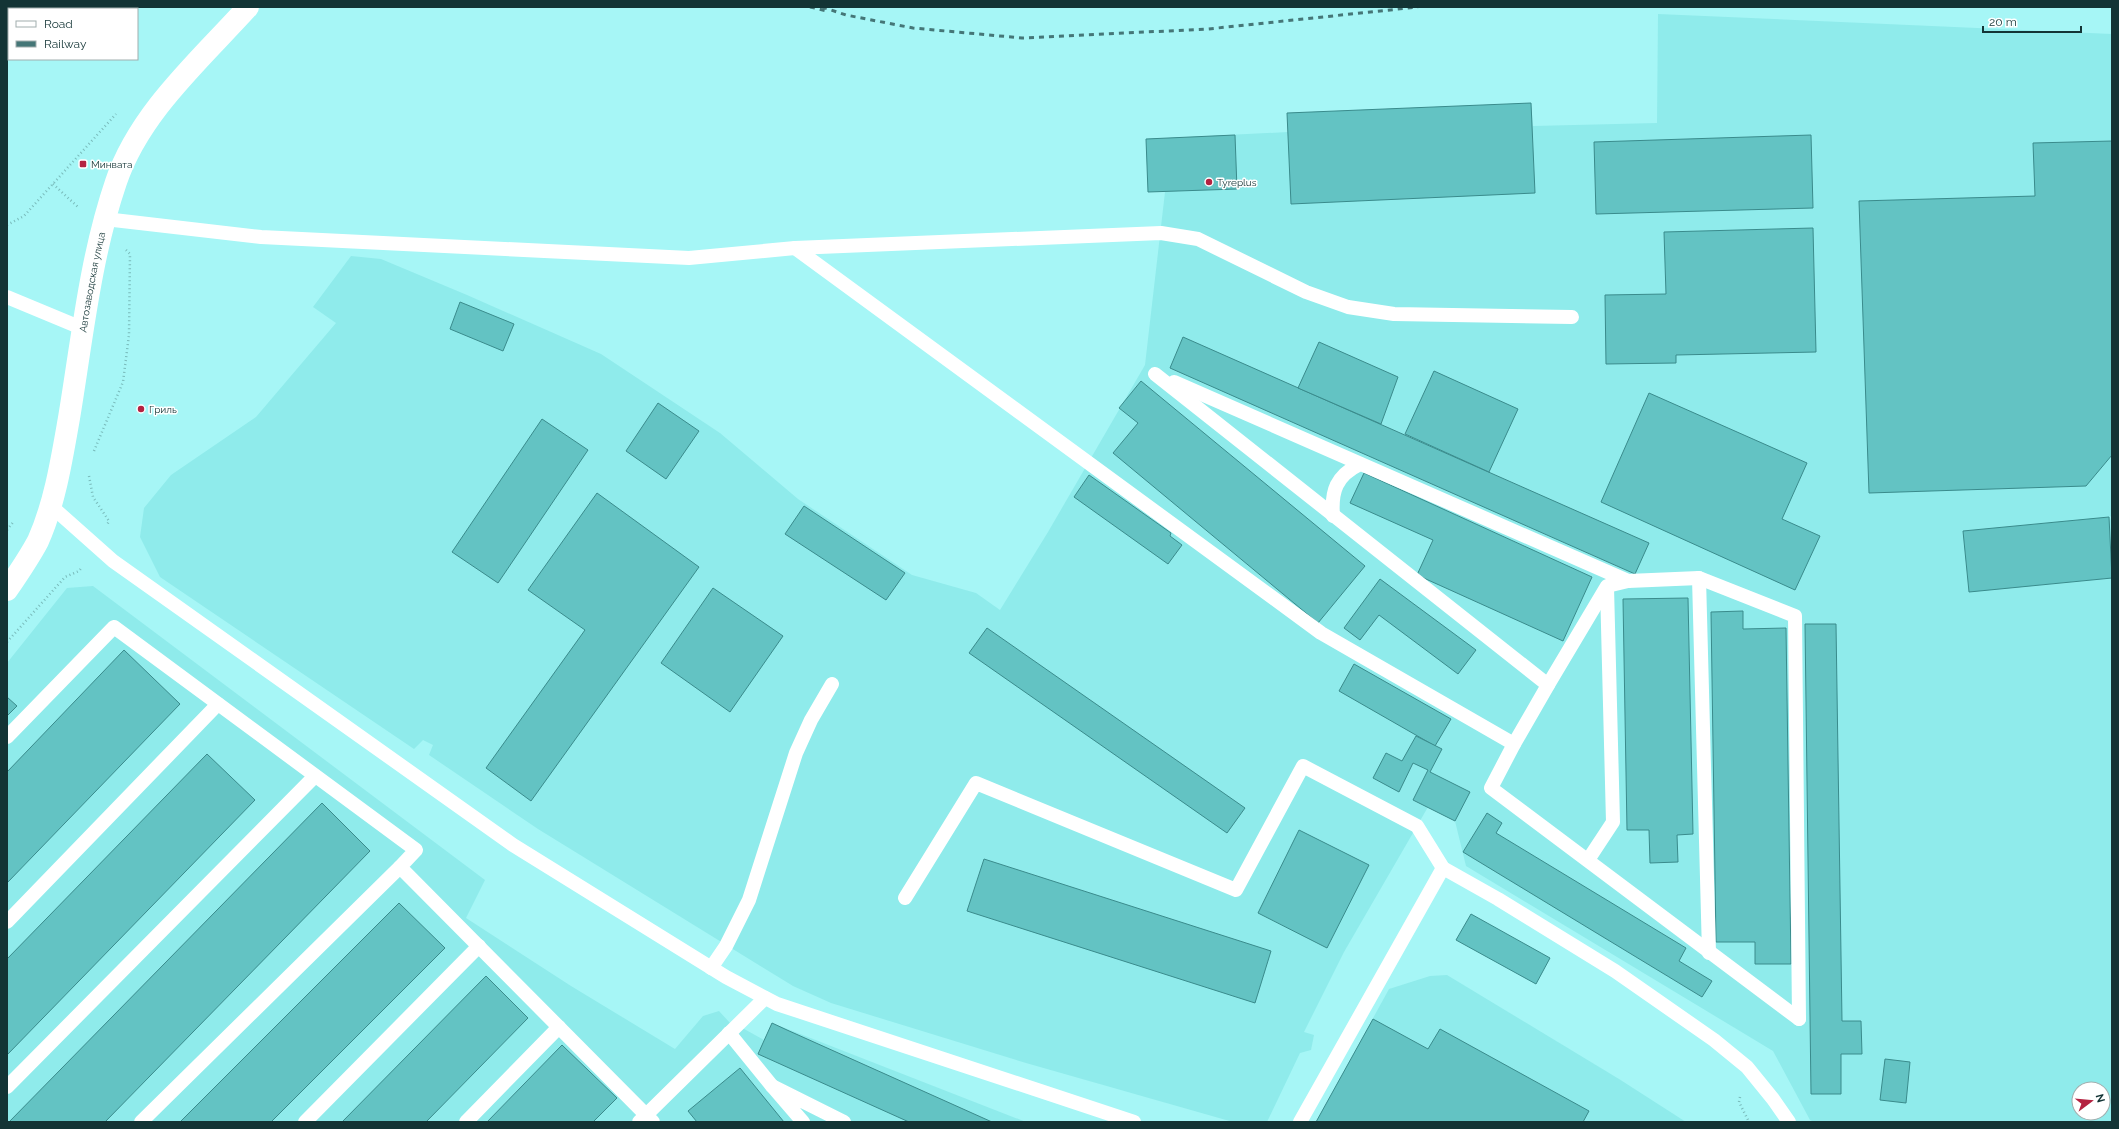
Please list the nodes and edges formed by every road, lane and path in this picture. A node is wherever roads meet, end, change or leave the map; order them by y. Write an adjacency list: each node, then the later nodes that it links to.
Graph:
1 (248, 7): 3 (street, Автозаводская улица)
2 (53, 184): 4 (path)
3 (105, 219): 5 (lane); 9 (street, Автозаводская улица)
4 (7, 225)
5 (795, 248): 8 (lane); 25 (lane)
6 (130, 254): 10 (path)
7 (7, 297): 9 (lane)
8 (1572, 317)
9 (84, 329): 13 (street, Автозаводская улица)
10 (93, 456)
11 (1360, 464): 14 (lane); 14 (lane); 17 (lane)
12 (90, 469): 15 (path)
13 (50, 505): 15 (lane); 19 (street, Автозаводская улица)
14 (1333, 516): 22 (lane)
15 (95, 545): 20 (path); 34 (lane)
16 (1699, 578): 17 (lane); 33 (lane); 33 (lane)
17 (1628, 581): 18 (lane)
18 (1607, 586): 22 (lane); 27 (lane)
19 (7, 590)
20 (7, 642)
21 (832, 684): 34 (lane)
22 (1548, 685): 25 (lane)
23 (218, 704): 24 (lane); 26 (lane); 31 (lane)
24 (7, 738)
25 (1514, 744): 27 (lane)
26 (315, 776): 28 (lane); 39 (lane)
27 (1588, 860): 33 (lane)
28 (400, 867): 32 (lane); 41 (lane)
29 (1443, 868): 30 (lane); 47 (lane); 48 (lane)
30 (905, 898)
31 (7, 922)
32 (479, 946): 36 (lane); 42 (lane)
33 (1709, 953)
34 (711, 968): 35 (lane)
35 (765, 998): 37 (lane); 46 (lane)
36 (559, 1027): 40 (lane); 43 (lane)
37 (729, 1033): 38 (lane); 40 (lane)
38 (772, 1086): 44 (lane); 45 (lane)
39 (7, 1087)
40 (646, 1120)
41 (141, 1122)
42 (305, 1122)
43 (466, 1122)
44 (803, 1122)
45 (844, 1122)
46 (1134, 1122)
47 (1300, 1122)
48 (1789, 1122)

